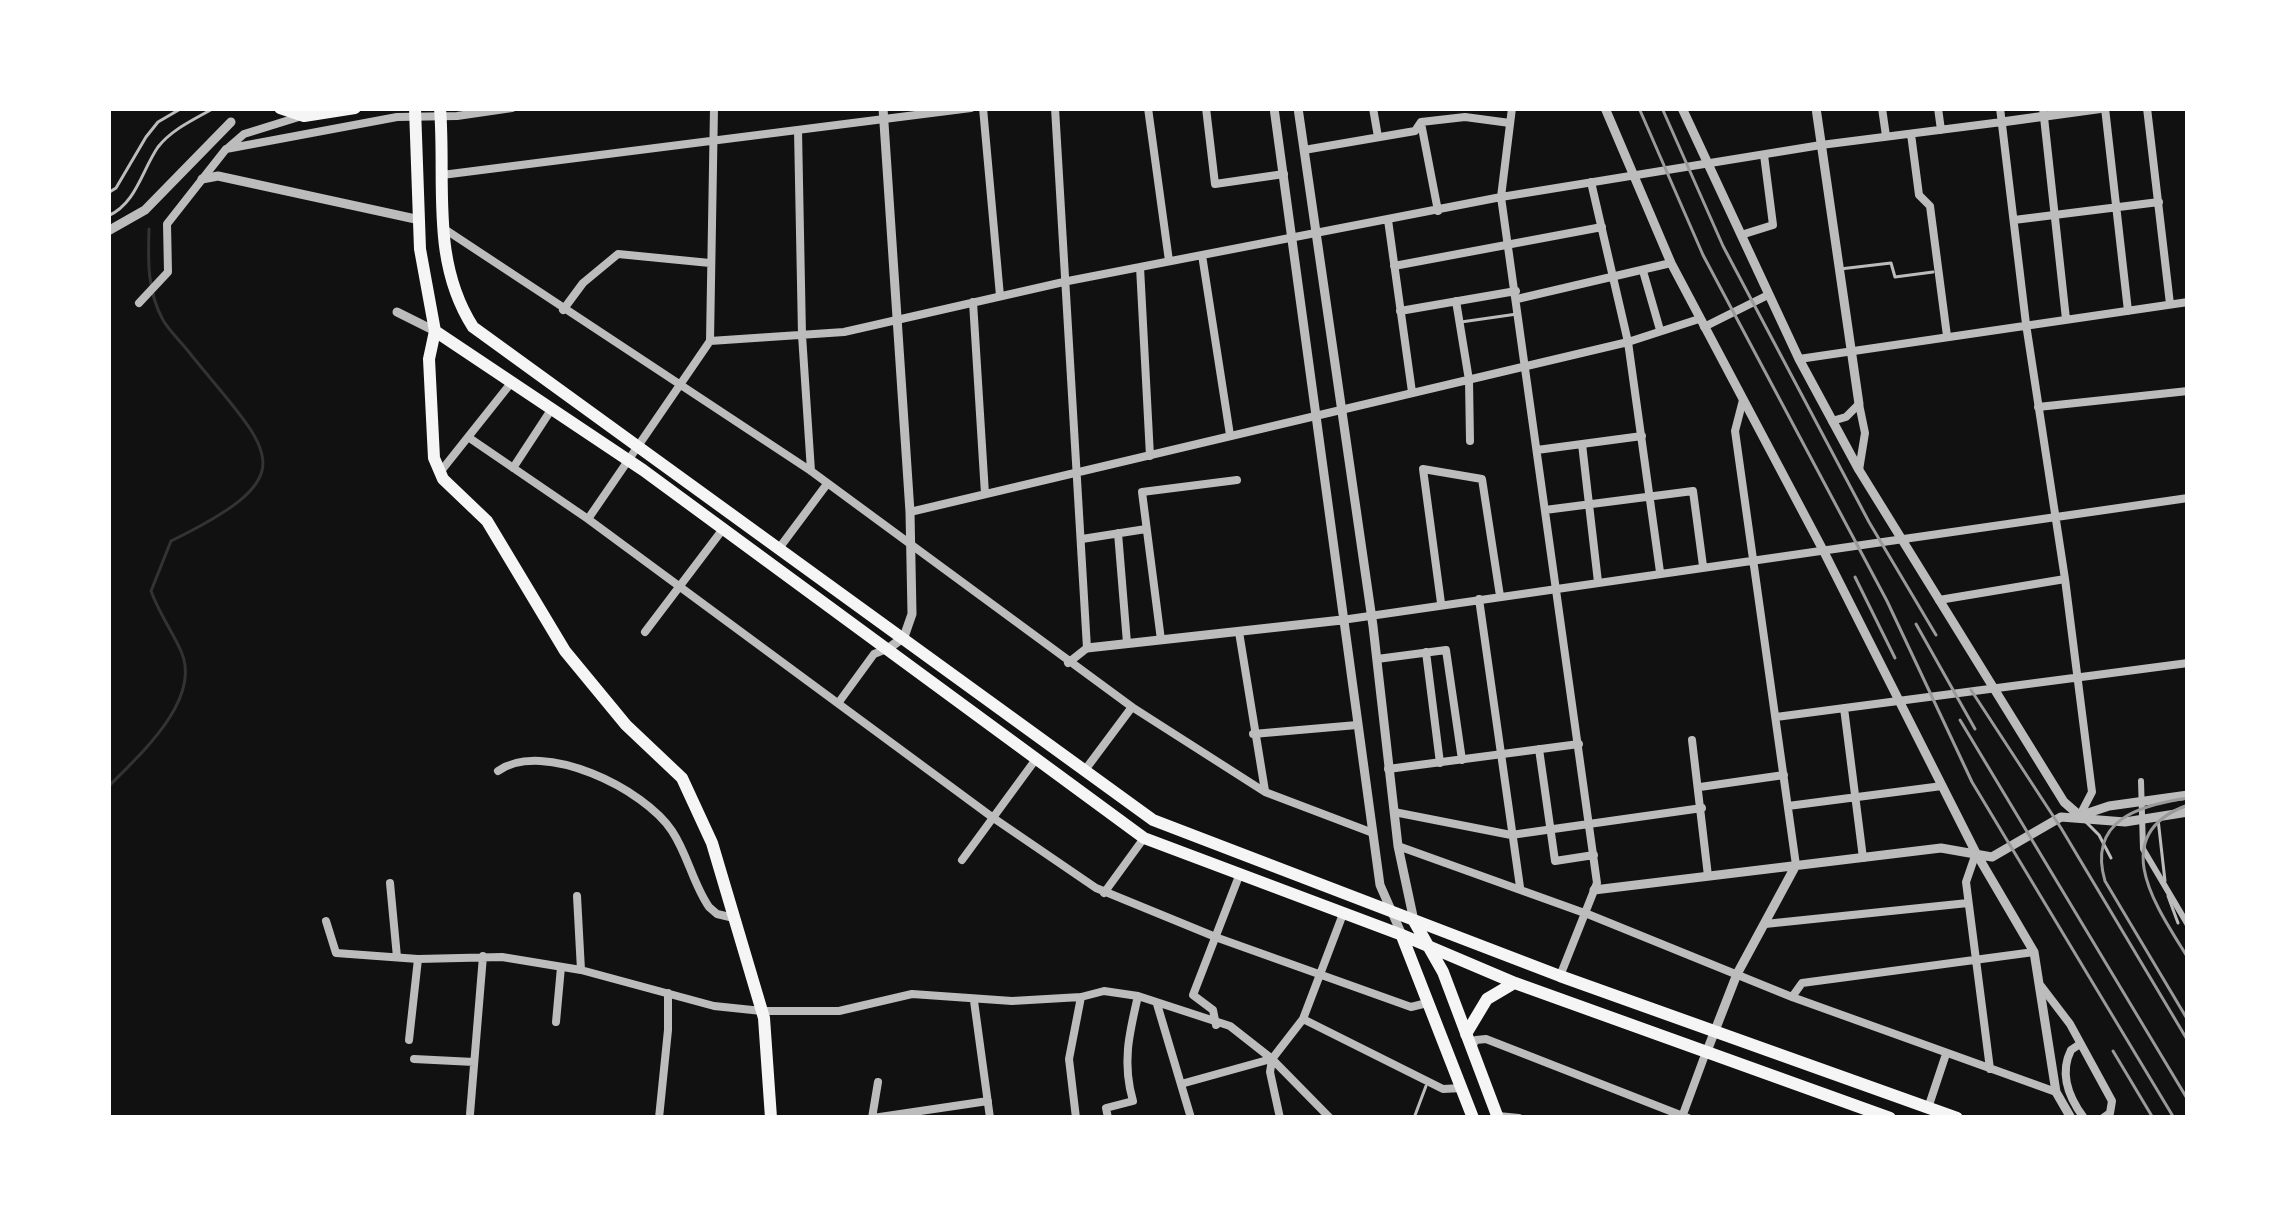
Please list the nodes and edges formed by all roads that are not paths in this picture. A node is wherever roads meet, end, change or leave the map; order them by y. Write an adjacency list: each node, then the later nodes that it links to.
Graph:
1 (182, 108): 50 (lane)
2 (214, 108): 56 (lane)
3 (355, 108): 29 (main road)
4 (512, 108): 26 (street)
5 (713, 108): 39 (street)
6 (970, 108): 28 (street)
7 (983, 108): 80 (street)
8 (1055, 108): 77 (street)
9 (1148, 108): 68 (street)
10 (1206, 108): 45 (street)
11 (1274, 108): 45 (street)
12 (1298, 108): 42 (street)
13 (1373, 108): 37 (street)
14 (1512, 108): 33 (street)
15 (1605, 108): 47 (street)
16 (1682, 108): 44 (street)
17 (1816, 108): 40 (street)
18 (1882, 108): 38 (street)
19 (1938, 108): 35 (street)
20 (2000, 108): 32 (street)
21 (2104, 108): 24 (street); 53 (street)
22 (2147, 108): 52 (street)
23 (280, 109): 29 (main road)
24 (2084, 110): 27 (street)
25 (415, 112): 26 (street); 41 (street); 57 (main road)
26 (441, 112): 46 (main road)
27 (2044, 112): 32 (street); 55 (street)
28 (883, 114): 34 (street); 91 (street)
29 (304, 116): 41 (street)
30 (231, 122): 62 (street)
31 (1421, 122): 33 (street); 37 (street); 54 (street)
32 (2002, 122): 35 (street); 59 (street)
33 (1510, 123): 51 (street)
34 (798, 130): 39 (street); 99 (street)
35 (1941, 130): 36 (street)
36 (1911, 134): 38 (street); 75 (street)
37 (1378, 137): 42 (street)
38 (1886, 137): 40 (street)
39 (712, 142): 46 (street); 69 (street)
40 (1821, 146): 43 (street); 73 (street)
41 (226, 149): 48 (street)
42 (1304, 150): 63 (street)
43 (1764, 154): 44 (street); 64 (street)
44 (1705, 164): 47 (street); 64 (street)
45 (1283, 174): 65 (street)
46 (442, 175): 60 (main road)
47 (1631, 175): 49 (street); 70 (street)
48 (202, 179): 57 (street); 84 (street)
49 (1591, 182): 51 (street); 61 (street)
50 (108, 194)
51 (1501, 197): 54 (street); 66 (street)
52 (2159, 202): 53 (street); 85 (street)
53 (2117, 208): 55 (street); 88 (street)
54 (1438, 211): 58 (street)
55 (2054, 215): 59 (street); 92 (street)
56 (108, 216)
57 (420, 220): 98 (main road)
58 (1388, 220): 63 (street); 71 (street)
59 (2014, 220): 95 (street)
60 (443, 227): 86 (street); 96 (main road)
61 (1602, 227): 66 (street); 76 (street)
62 (108, 231)
63 (1315, 233): 65 (street); 114 (street)
64 (1740, 235): 79 (street)
65 (1293, 237): 67 (street); 116 (street)
66 (1508, 244): 71 (street); 78 (street)
67 (1202, 255): 68 (street); 118 (street)
68 (1169, 262): 72 (street)
69 (710, 263): 86 (street); 101 (street)
70 (1671, 263): 74 (street); 94 (street)
71 (1394, 266): 87 (street)
72 (1140, 267): 77 (street); 125 (street)
73 (1838, 270): 75 (lane); 103 (street)
74 (1643, 271): 76 (street); 97 (street)
75 (1939, 272): 100 (street)
76 (1614, 277): 78 (street); 102 (street)
77 (1067, 281): 80 (street); 130 (street)
78 (1517, 295): 82 (street); 90 (street)
79 (1768, 295): 94 (street); 104 (street)
80 (1000, 296): 81 (street)
81 (973, 302): 91 (street); 134 (street)
82 (1456, 302): 87 (street); 93 (street)
83 (2188, 302): 85 (street)
84 (139, 303)
85 (2170, 304): 88 (street)
86 (563, 310): 108 (street)
87 (1400, 311): 110 (street)
88 (2128, 311): 92 (street)
89 (398, 312): 98 (street)
90 (1519, 314): 93 (lane); 105 (street)
91 (897, 319): 99 (street); 139 (street)
92 (2066, 319): 95 (street)
93 (1459, 322): 106 (street)
94 (1702, 323): 97 (street); 111 (street)
95 (2026, 324): 100 (street); 113 (street)
96 (473, 327): 98 (main road); 123 (main road)
97 (1660, 330): 102 (street)
98 (435, 331): 107 (main road); 131 (main road)
99 (802, 335): 101 (street); 129 (street)
100 (1947, 336): 103 (street)
101 (710, 341): 108 (street)
102 (1628, 342): 105 (street); 119 (street)
103 (1850, 352): 104 (street); 112 (street)
104 (1799, 359): 117 (street)
105 (1526, 365): 106 (street); 124 (street)
106 (1469, 380): 110 (street); 121 (street)
107 (511, 382): 115 (main road); 120 (street)
108 (681, 388): 123 (street); 129 (street)
109 (2188, 391): 113 (street)
110 (1412, 392): 114 (street)
111 (1743, 400): 149 (street); 150 (street)
112 (1859, 404): 117 (street); 128 (street)
113 (2038, 407): 140 (street)
114 (1342, 408): 116 (street); 161 (street)
115 (551, 410): 126 (main road); 127 (street)
116 (1316, 416): 118 (street); 162 (street)
117 (1832, 421): 128 (street)
118 (1230, 435): 125 (street)
119 (1642, 436): 122 (street); 135 (street)
120 (468, 437): 127 (street); 131 (street)
121 (1470, 441)
122 (1582, 444): 124 (street); 137 (street)
123 (640, 446): 126 (street); 148 (main road)
124 (1537, 450): 138 (street)
125 (1150, 456): 130 (street)
126 (629, 461): 141 (street); 142 (main road)
127 (513, 468): 141 (street)
128 (1859, 470): 146 (street)
129 (811, 471): 133 (street)
130 (1076, 472): 134 (street); 145 (street)
131 (440, 473): 230 (main road)
132 (1238, 480): 143 (street)
133 (827, 484): 147 (street); 148 (street)
134 (986, 494): 139 (street)
135 (1650, 495): 137 (street); 151 (street); 152 (street)
136 (2188, 498): 140 (street)
137 (1589, 503): 138 (street); 154 (street)
138 (1545, 510): 156 (street)
139 (910, 512): 147 (street)
140 (2056, 514): 146 (street); 153 (street)
141 (588, 519): 155 (street)
142 (723, 529): 155 (street); 168 (main road)
143 (1147, 530): 144 (street); 166 (street)
144 (1118, 533): 145 (street); 167 (street)
145 (1082, 538): 169 (street)
146 (1900, 539): 149 (street); 159 (street)
147 (911, 545): 165 (street); 172 (street)
148 (780, 548): 165 (main road)
149 (1823, 550): 150 (street); 176 (street)
150 (1754, 558): 151 (street); 180 (street)
151 (1703, 566): 152 (street)
152 (1660, 572): 154 (street)
153 (2065, 579): 159 (street); 174 (street)
154 (1598, 582): 156 (street)
155 (678, 586): 163 (street); 177 (street)
156 (1555, 588): 157 (street); 184 (street)
157 (1500, 596): 158 (street); 160 (street)
158 (1479, 598): 160 (street); 186 (street)
159 (1939, 600): 175 (street)
160 (1441, 603): 161 (street)
161 (1371, 614): 162 (street); 171 (street)
162 (1342, 620): 164 (street); 181 (street)
163 (645, 632)
164 (1239, 632): 166 (street); 182 (street)
165 (904, 638): 168 (street); 191 (main road)
166 (1161, 640): 167 (street)
167 (1127, 643): 169 (street)
168 (889, 648): 177 (street); 187 (main road)
169 (1087, 648): 172 (street)
170 (1426, 652): 171 (street); 188 (street); 189 (street)
171 (1377, 658): 190 (street)
172 (1068, 663): 178 (street)
173 (2188, 663): 174 (street)
174 (2079, 678): 175 (street); 204 (street)
175 (1996, 688): 176 (street); 204 (street)
176 (1900, 701): 179 (street); 195 (street)
177 (839, 702): 205 (street)
178 (1132, 707): 191 (street); 197 (street)
179 (1844, 708): 180 (street); 199 (street)
180 (1776, 717): 193 (street)
181 (1357, 725): 182 (street); 209 (street)
182 (1253, 734): 197 (street)
183 (1692, 740): 196 (street)
184 (1579, 744): 185 (street); 207 (street)
185 (1539, 749): 186 (street); 208 (street)
186 (1502, 756): 188 (street); 210 (street)
187 (1036, 758): 205 (street); 211 (main road)
188 (1462, 760): 189 (street)
189 (1440, 764): 190 (street)
190 (1388, 769): 202 (street)
191 (1085, 770): 227 (main road)
192 (498, 771): 230 (street)
193 (1784, 775): 196 (street); 200 (street)
194 (2141, 781): 235 (street)
195 (1942, 786): 199 (street); 213 (street)
196 (1700, 788): 201 (street)
197 (1265, 792): 209 (street)
198 (2188, 795): 204 (street)
199 (1855, 797): 200 (street); 215 (street)
200 (1788, 806): 218 (street)
201 (1702, 808): 207 (street); 220 (street)
202 (1394, 812): 210 (street); 212 (street)
203 (2188, 812): 206 (street)
204 (2080, 816): 206 (street); 213 (street); 216 (lane)
205 (992, 817): 217 (street); 224 (street)
206 (2158, 817): 233 (lane)
207 (1589, 823): 208 (street); 214 (street)
208 (1550, 829): 210 (street); 214 (street)
209 (1374, 833): 227 (street)
210 (1510, 835): 222 (street)
211 (1144, 838): 219 (main road); 224 (street)
212 (1398, 846): 222 (street); 232 (street)
213 (1976, 853): 215 (street); 226 (street); 239 (street)
214 (1594, 855): 223 (street)
215 (1863, 858): 218 (street)
216 (2111, 858)
217 (962, 860)
218 (1796, 865): 220 (street); 234 (street)
219 (1240, 876): 228 (main road); 237 (street)
220 (1708, 878): 223 (street)
221 (390, 883): 241 (street)
222 (1520, 888): 229 (street)
223 (1594, 890): 229 (street)
224 (1104, 892): 237 (street)
225 (578, 896): 245 (street)
226 (1968, 903): 234 (street); 243 (street)
227 (1388, 908): 232 (main road); 236 (street)
228 (1343, 914): 236 (main road); 247 (street)
229 (1586, 914): 246 (street); 248 (street)
230 (736, 918): 258 (main road)
231 (326, 921): 241 (street)
232 (1414, 921): 238 (main road); 248 (main road)
233 (2177, 923)
234 (1765, 924): 246 (street)
235 (2188, 925)
236 (1402, 935): 238 (main road); 257 (main road)
237 (1218, 938): 247 (street); 262 (street)
238 (1433, 951): 249 (main road); 266 (main road)
239 (2034, 952): 243 (street); 250 (street)
240 (483, 956): 242 (street); 244 (street); 272 (street)
241 (397, 957): 242 (street)
242 (418, 958): 265 (street)
243 (1975, 960): 254 (street); 273 (street)
244 (561, 967): 245 (street); 261 (street)
245 (580, 970): 251 (street)
246 (1737, 974): 254 (street); 264 (street)
247 (1320, 975): 257 (street); 260 (street)
248 (1560, 976): 264 (main road)
249 (1515, 983): 266 (main road); 268 (main road)
250 (2040, 984): 259 (street); 263 (street)
251 (668, 993): 258 (street); 285 (street)
252 (1138, 996): 253 (street); 256 (street); 290 (street)
253 (1081, 997): 255 (street); 289 (street)
254 (1792, 997): 269 (street)
255 (974, 1001): 258 (street); 279 (street)
256 (1156, 1003): 262 (street); 276 (street)
257 (1431, 1003): 277 (main road)
258 (761, 1012): 286 (main road)
259 (2062, 1016): 263 (street); 267 (street)
260 (1303, 1019): 270 (street); 275 (street)
261 (556, 1022)
262 (1216, 1025): 270 (street)
263 (2047, 1031): 278 (street)
264 (1714, 1032): 268 (street); 280 (main road)
265 (410, 1040)
266 (1468, 1041): 283 (main road); 284 (street)
267 (2080, 1044): 300 (street); 301 (street)
268 (1707, 1051): 284 (street); 297 (main road)
269 (1946, 1054): 273 (street); 280 (street)
270 (1272, 1058): 276 (street); 292 (street); 293 (street)
271 (414, 1059): 272 (street)
272 (474, 1062): 281 (street)
273 (1990, 1069): 278 (street)
274 (878, 1082): 287 (street)
275 (1427, 1082): 277 (street); 294 (lane)
276 (1181, 1084): 291 (street)
277 (1462, 1088): 295 (main road)
278 (2056, 1092): 299 (street)
279 (988, 1101): 282 (street); 288 (street)
280 (1928, 1108): 298 (main road)
281 (470, 1114)
282 (913, 1115): 287 (street)
283 (1497, 1117): 296 (street)
284 (1684, 1117)
285 (659, 1118)
286 (771, 1118)
287 (872, 1118)
288 (990, 1118)
289 (1076, 1118)
290 (1108, 1118)
291 (1191, 1118)
292 (1278, 1118)
293 (1330, 1118)
294 (1414, 1118)
295 (1473, 1118)
296 (1520, 1118)
297 (1890, 1118)
298 (1957, 1118)
299 (2071, 1118)
300 (2084, 1118)
301 (2102, 1118)

